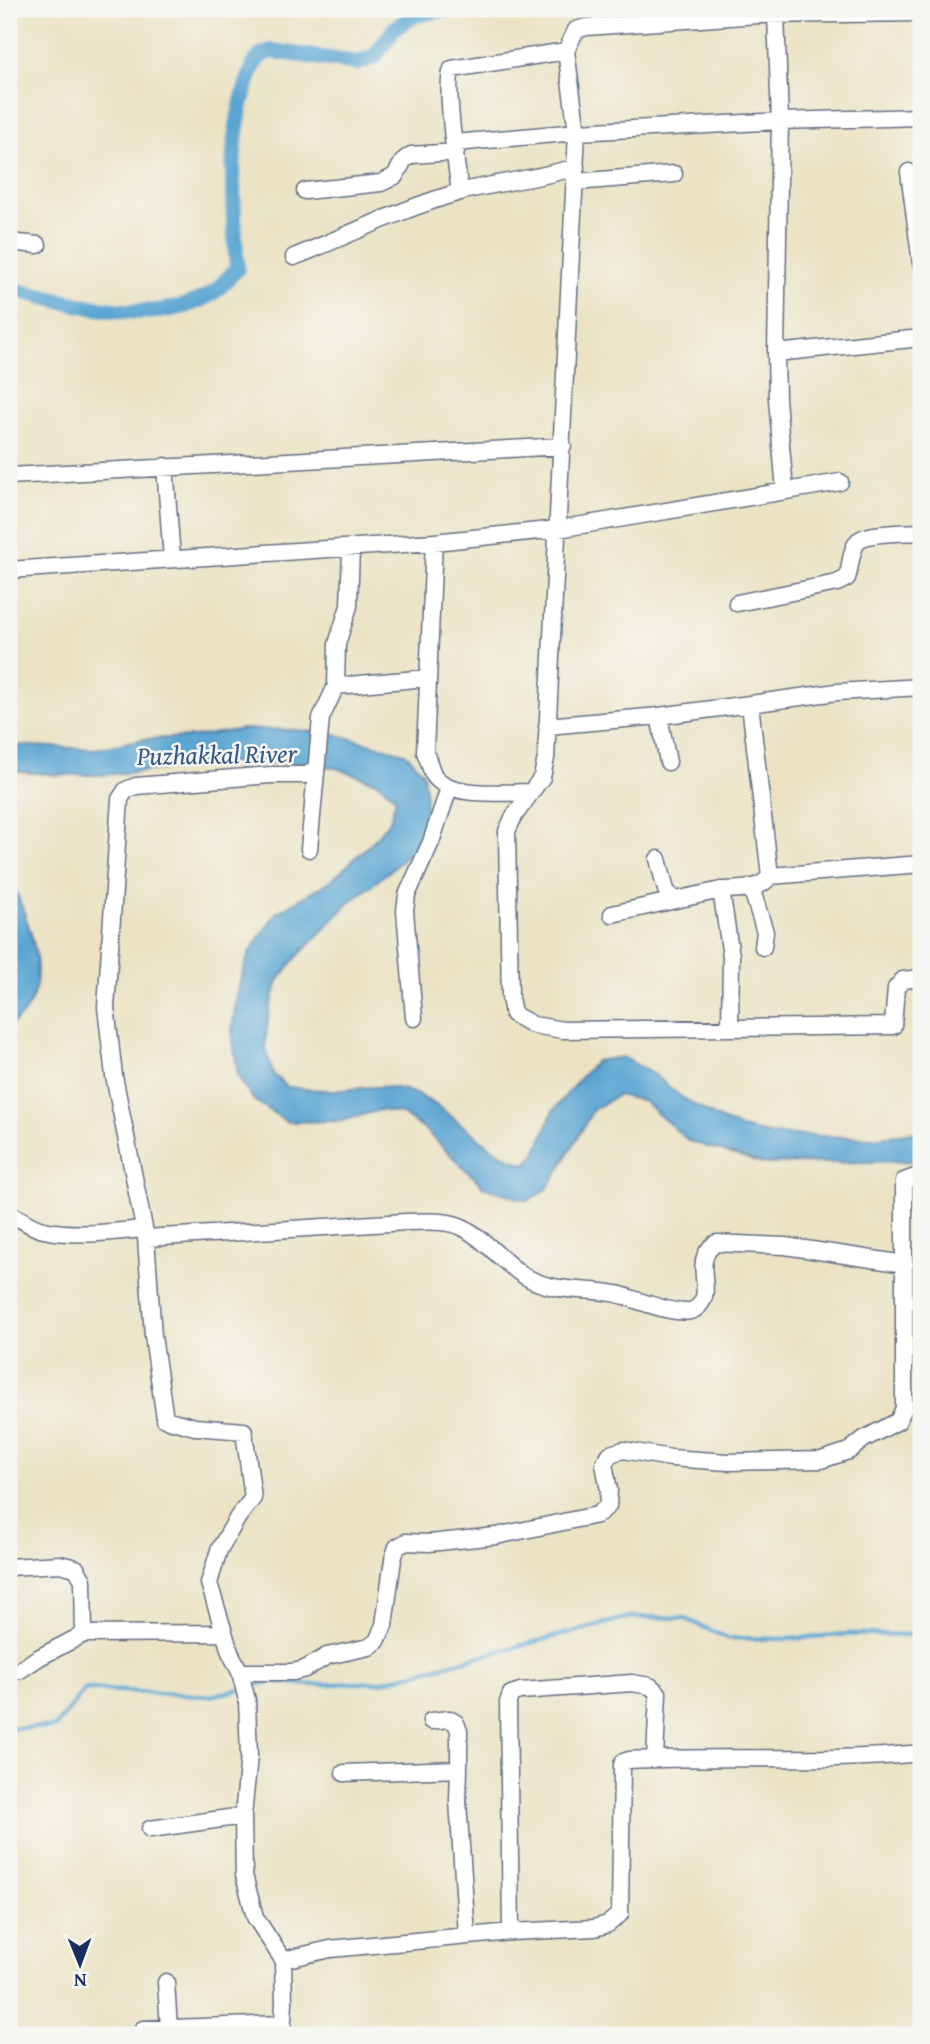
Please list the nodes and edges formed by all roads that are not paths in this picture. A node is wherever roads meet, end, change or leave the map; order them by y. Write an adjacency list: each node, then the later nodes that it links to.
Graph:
1 (921, 13): 2 (street)
2 (776, 15): 3 (street); 5 (street)
3 (566, 51): 6 (street); 7 (street)
4 (921, 117): 5 (street)
5 (780, 121): 6 (street); 18 (street)
6 (578, 132): 7 (street); 10 (street)
7 (455, 148): 11 (street); 12 (street)
8 (909, 172): 16 (street)
9 (674, 174): 10 (street)
10 (575, 175): 12 (street); 19 (street)
11 (305, 191)
12 (460, 192): 15 (street)
13 (9, 242): 14 (street)
14 (38, 244)
15 (294, 257)
16 (921, 263)
17 (921, 338): 18 (street)
18 (776, 353): 23 (street)
19 (563, 446): 20 (street); 24 (street)
20 (165, 466): 21 (street); 28 (street)
21 (9, 475)
22 (840, 482): 23 (street)
23 (785, 491): 24 (street)
24 (558, 529): 26 (street); 36 (street)
25 (921, 532): 30 (street)
26 (433, 542): 27 (street); 31 (street)
27 (351, 548): 28 (street); 32 (street)
28 (172, 559): 29 (street)
29 (9, 570)
30 (737, 603)
31 (428, 678): 32 (street); 39 (street)
32 (336, 686): 38 (street)
33 (921, 687): 34 (street)
34 (750, 704): 35 (street); 44 (street)
35 (659, 716): 36 (street); 37 (street)
36 (547, 726): 40 (street)
37 (668, 762)
38 (316, 768): 41 (street); 55 (street)
39 (449, 788): 40 (street); 51 (street)
40 (530, 792): 52 (street)
41 (309, 849)
42 (658, 859): 47 (street)
43 (921, 864): 44 (street)
44 (770, 876): 45 (street)
45 (751, 887): 46 (street); 49 (street)
46 (721, 890): 47 (street); 52 (street)
47 (673, 900): 48 (street)
48 (612, 914)
49 (763, 947)
50 (921, 978): 52 (street)
51 (415, 1018)
52 (730, 1028)
53 (921, 1175): 56 (street)
54 (9, 1214): 55 (street)
55 (144, 1233): 56 (street); 59 (street)
56 (905, 1264): 57 (street)
57 (913, 1352): 62 (street)
58 (9, 1567): 60 (street)
59 (224, 1633): 60 (street); 62 (street)
60 (84, 1634): 61 (street)
61 (20, 1670)
62 (241, 1677): 68 (street)
63 (431, 1721): 66 (street)
64 (921, 1754): 65 (street)
65 (655, 1759): 70 (street); 70 (street)
66 (459, 1769): 67 (street); 71 (street)
67 (344, 1773)
68 (243, 1816): 69 (street); 72 (street)
69 (150, 1829)
70 (511, 1932): 71 (street)
71 (467, 1936): 72 (street)
72 (283, 1959): 76 (street)
73 (166, 1982): 74 (street)
74 (169, 2028): 75 (street); 76 (street)
75 (142, 2029)
76 (282, 2030)

